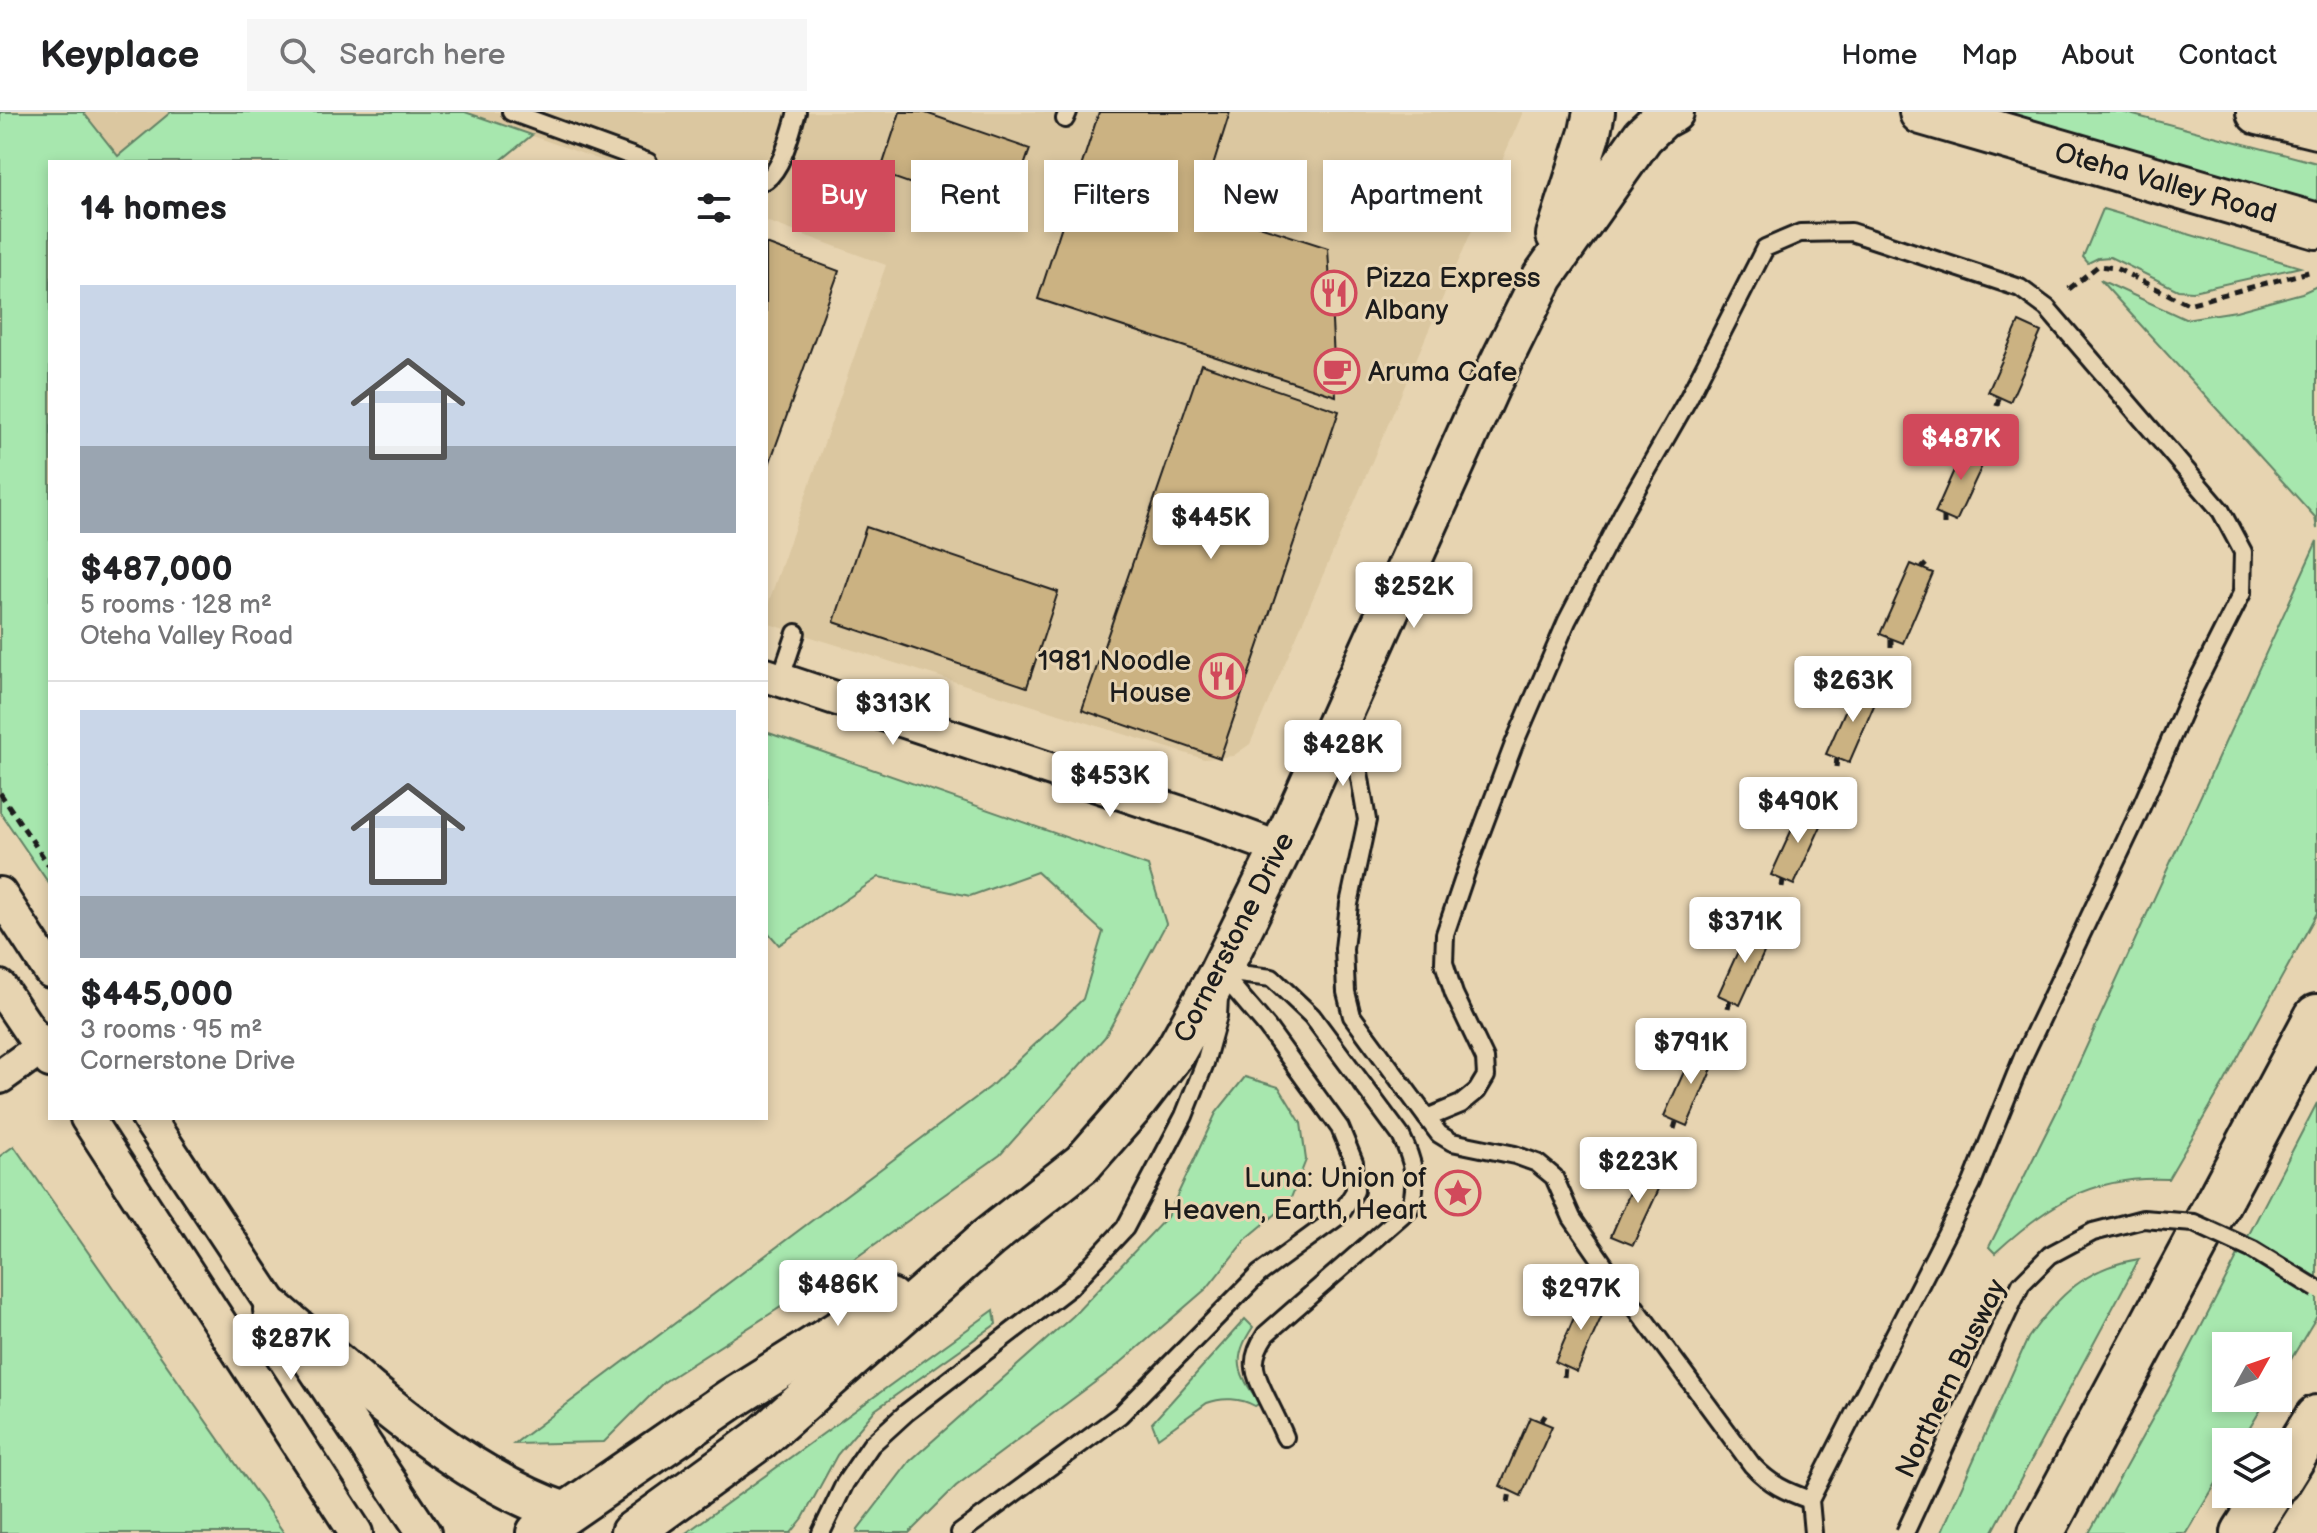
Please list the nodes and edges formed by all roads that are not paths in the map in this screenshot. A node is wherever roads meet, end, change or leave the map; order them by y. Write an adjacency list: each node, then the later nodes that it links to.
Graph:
1 (511, 112): 8 (lane)
2 (797, 112): 9 (lane)
3 (1594, 112): 11 (street, Cornerstone Drive)
4 (1673, 112): 11 (street, Cornerstone Drive)
5 (1922, 112): 10 (main road, Oteha Valley Road)
6 (2259, 112): 7 (main road)
7 (2317, 126)
8 (643, 160)
9 (768, 178)
10 (2317, 226)
11 (1543, 277): 14 (street, Cornerstone Drive)
12 (796, 633): 13 (lane)
13 (773, 678): 15 (street)
14 (1347, 701): 15 (street, Cornerstone Drive); 23 (lane)
15 (1281, 849): 18 (street, Cornerstone Drive)
16 (0, 894): 17 (street)
17 (48, 968)
18 (1220, 972): 26 (street, Cornerstone Drive); 30 (lane); 38 (lane); 39 (lane)
19 (0, 987): 21 (street)
20 (2317, 1017): 42 (main road)
21 (47, 1050): 22 (street)
22 (0, 1077)
23 (1427, 1118): 32 (lane); 32 (lane)
24 (88, 1120): 35 (street)
25 (149, 1120): 28 (street)
26 (988, 1238): 34 (street, Cornerstone Drive); 37 (street, Cornerstone Drive)
27 (2317, 1289): 41 (lane, Northern Busway, bridge)
28 (274, 1310): 34 (street); 36 (street)
29 (2317, 1418): 31 (main road)
30 (1285, 1437)
31 (2292, 1458)
32 (1810, 1500): 40 (lane)
33 (2260, 1508): 43 (main road)
34 (551, 1523)
35 (356, 1533)
36 (424, 1533)
37 (631, 1533)
38 (821, 1533)
39 (960, 1533)
40 (1813, 1533)
41 (1905, 1533)
42 (2041, 1533)
43 (2244, 1533)

